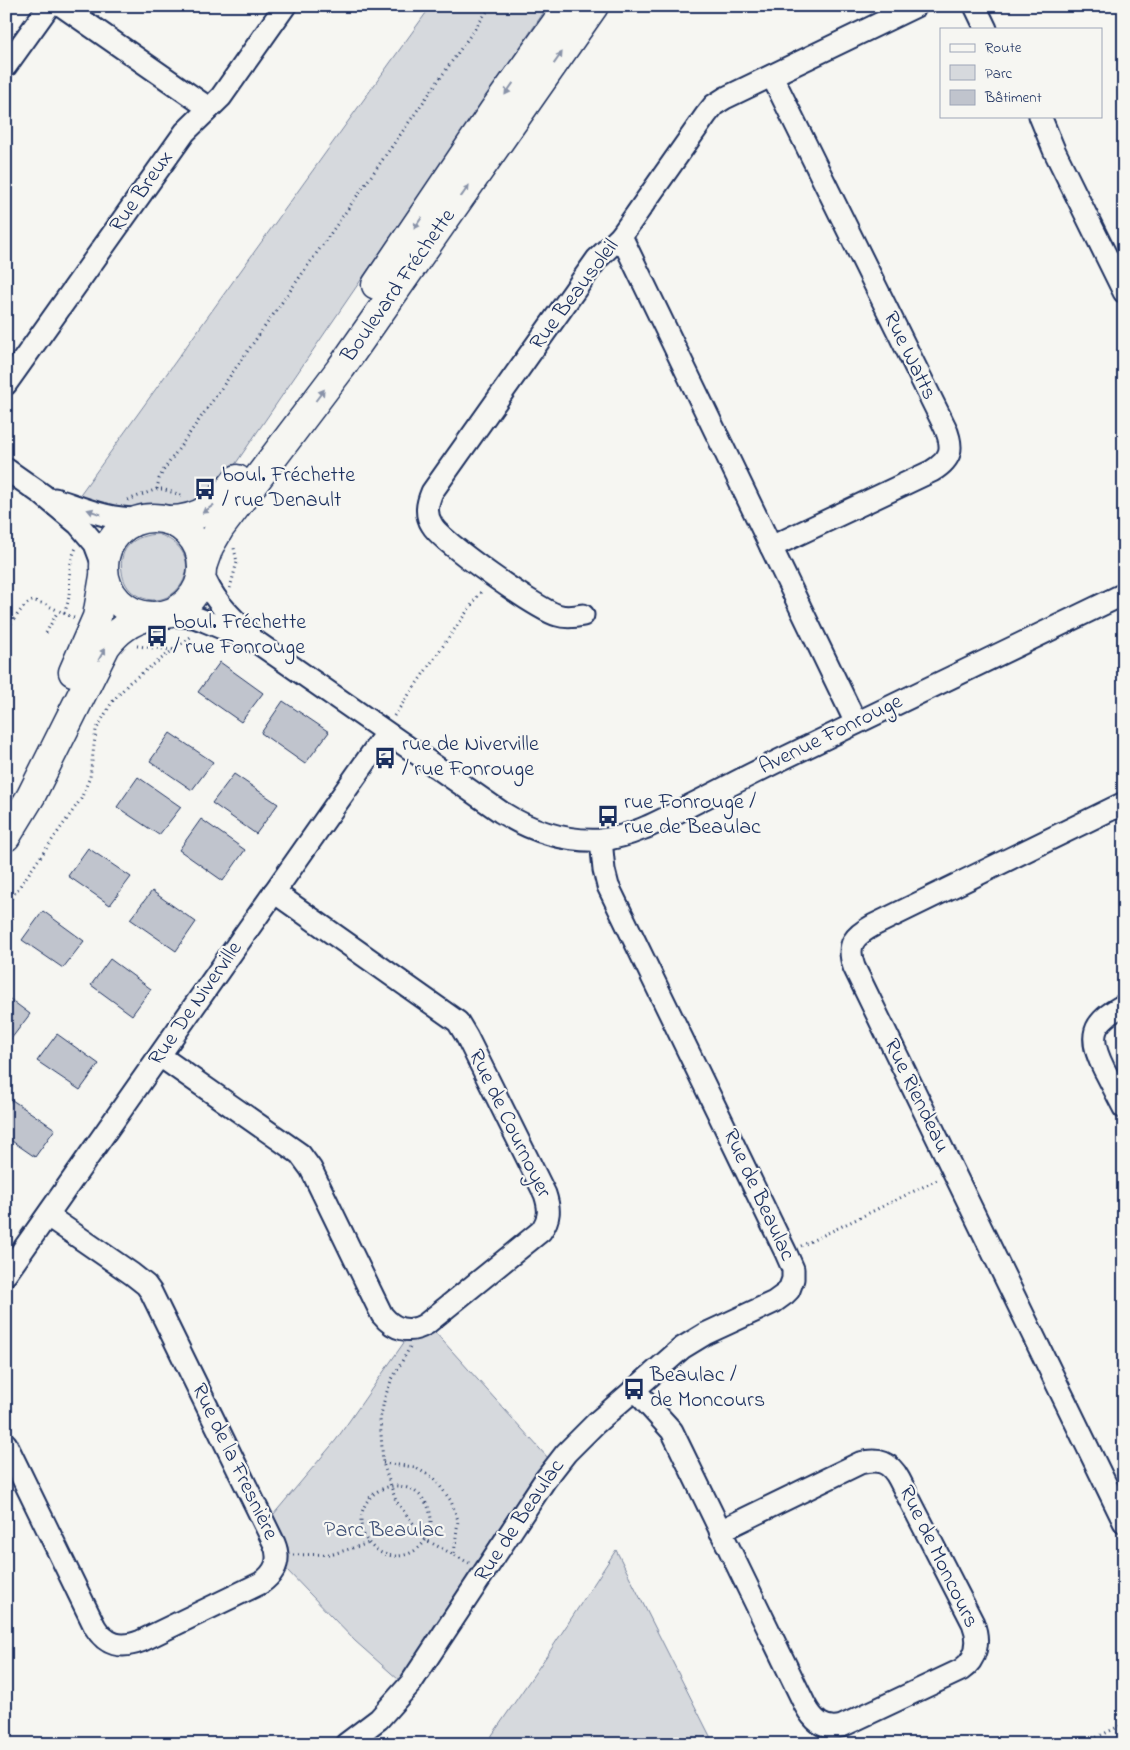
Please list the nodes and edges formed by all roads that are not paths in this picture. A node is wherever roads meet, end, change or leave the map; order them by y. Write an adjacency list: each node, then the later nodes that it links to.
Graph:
1 (49, 6): 11 (street)
2 (62, 6): 13 (street)
3 (285, 6): 13 (street, Rue Breux)
4 (568, 6): 23 (main road, Boulevard Fréchette, one-way to 23)
5 (594, 6): 25 (main road, Boulevard Fréchette, one-way to 5)
6 (916, 6): 12 (street, Rue Beausoleil)
7 (975, 6): 9 (street)
8 (991, 6): 10 (street)
9 (986, 28)
10 (1002, 28)
11 (6, 66)
12 (772, 76): 17 (street, Rue Beausoleil); 24 (street, Rue Watts)
13 (208, 109): 19 (street, Rue Breux)
14 (1036, 118): 16 (street)
15 (1041, 118): 16 (street)
16 (1054, 150): 18 (street)
17 (621, 236): 24 (street); 29 (street, Rue Beausoleil)
18 (1124, 292)
19 (6, 384)
20 (6, 469): 21 (street)
21 (44, 495): 22 (street, one-way to 21); 26 (street)
22 (133, 510): 23 (main road, Boulevard Fréchette); 26 (main road)
23 (169, 520): 25 (main road)
24 (771, 547): 31 (street)
25 (202, 567): 28 (main road, Boulevard Fréchette); 30 (street)
26 (104, 572): 28 (main road); 34 (main road)
27 (1124, 594): 31 (street, Avenue Fonrouge)
28 (159, 615): 30 (street); 35 (main road, one-way to 28)
29 (583, 615)
30 (258, 643): 32 (street, Avenue Fonrouge)
31 (856, 723): 36 (street, Avenue Fonrouge)
32 (390, 725): 36 (street, Avenue Fonrouge); 37 (street, Rue De Niverville)
33 (1124, 803): 45 (street, Rue Riendeau)
34 (6, 805)
35 (6, 837)
36 (601, 840): 43 (street, Rue de Beaulac)
37 (274, 892): 39 (street, Rue De Niverville); 39 (street, Rue de Cournoyer)
38 (1124, 1005): 40 (street)
39 (160, 1056): 41 (street, Rue De Niverville)
40 (1124, 1108)
41 (48, 1216): 42 (street, Rue De Niverville); 44 (street, Rue de la Fresnière)
42 (6, 1274)
43 (634, 1389): 46 (street, Rue de Moncours); 47 (street, Rue de Beaulac)
44 (6, 1444)
45 (1124, 1522)
46 (720, 1531): 46 (street, Rue de Moncours)
47 (346, 1744)

